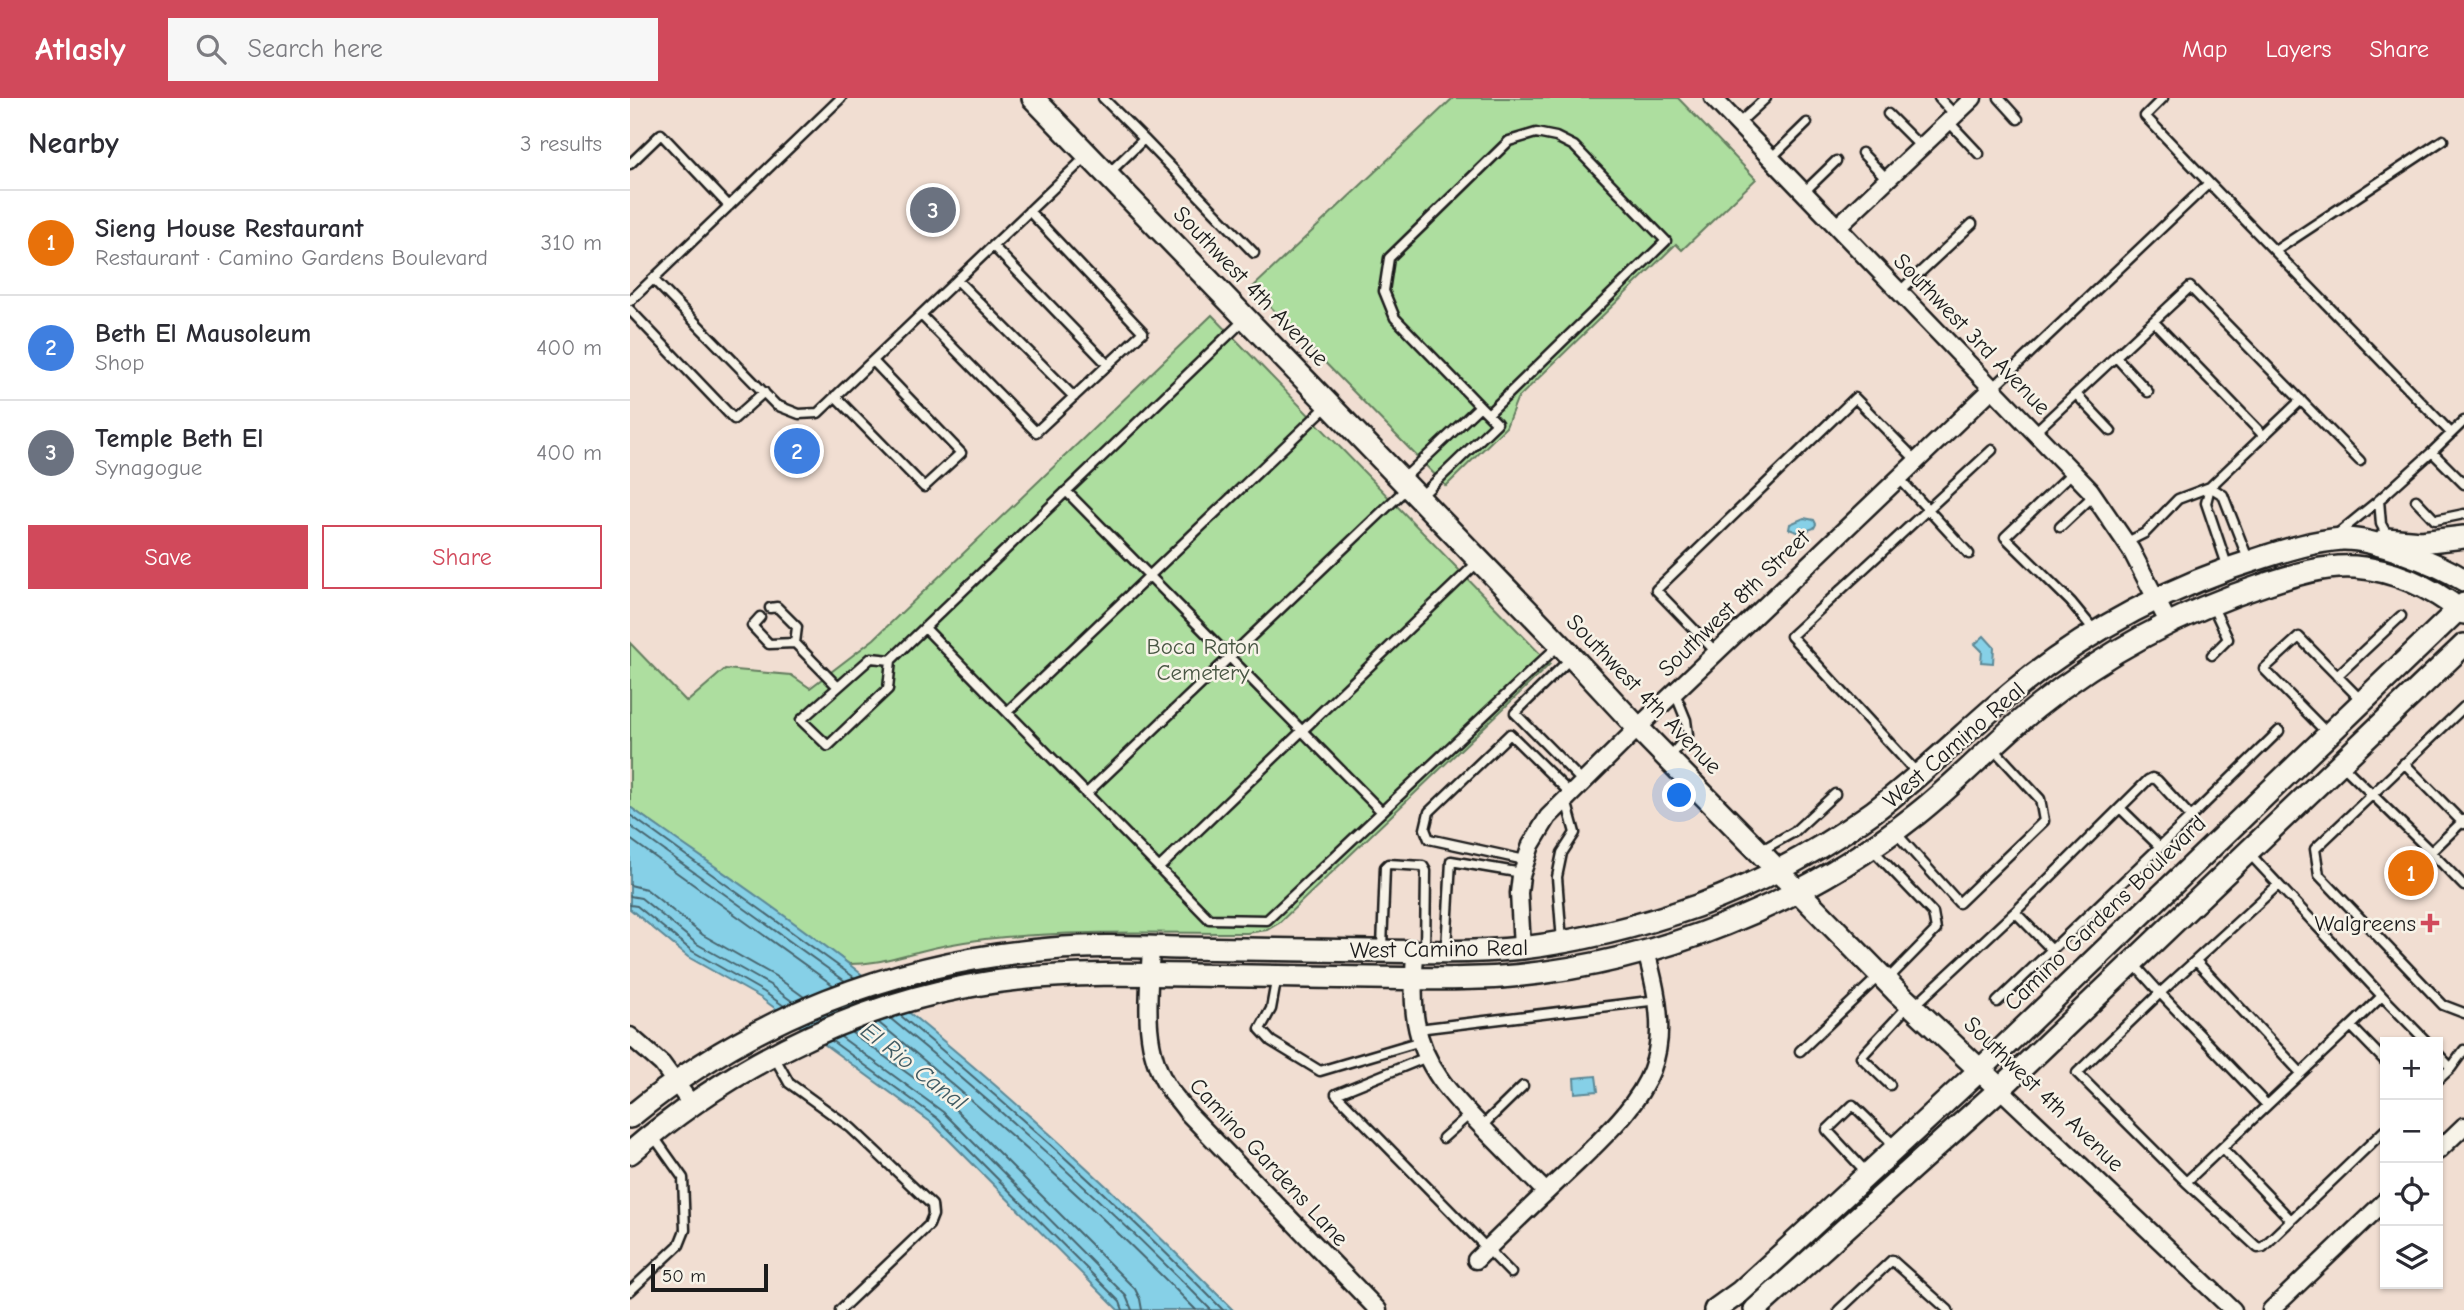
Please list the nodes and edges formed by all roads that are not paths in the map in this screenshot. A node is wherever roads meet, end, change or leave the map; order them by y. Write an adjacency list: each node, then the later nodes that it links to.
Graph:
1 (841, 98): 28 (lane)
2 (1033, 98): 20 (street, Southwest 4th Avenue)
3 (1103, 98): 15 (lane)
4 (1713, 98): 14 (street, Southwest 3rd Avenue)
5 (1766, 98): 14 (lane)
6 (1939, 98): 11 (lane)
7 (1973, 98): 11 (street)
8 (1999, 98): 12 (lane)
9 (2163, 98): 26 (lane)
10 (1888, 114): 17 (lane)
11 (1952, 118): 17 (street); 19 (lane)
12 (2018, 119)
13 (1807, 123): 21 (lane)
14 (1738, 124): 21 (street, Southwest 3rd Avenue)
15 (1144, 139): 24 (lane); 34 (lane)
16 (2443, 139): 33 (lane)
17 (1921, 147): 25 (street)
18 (1862, 153): 25 (lane)
19 (1979, 154)
20 (1087, 155): 24 (street, Southwest 4th Avenue); 29 (lane)
21 (1771, 158): 27 (street, Southwest 3rd Avenue)
22 (1836, 161): 27 (lane)
23 (630, 164): 28 (lane)
24 (1107, 175): 41 (street, Southwest 4th Avenue)
25 (1887, 179): 31 (street)
26 (2208, 183): 33 (lane); 46 (lane)
27 (1804, 192): 31 (street, Southwest 3rd Avenue)
28 (729, 206): 35 (lane)
29 (1029, 211): 32 (lane); 45 (lane)
30 (1972, 225): 37 (lane)
31 (1837, 227): 37 (street, Southwest 3rd Avenue)
32 (993, 246): 36 (lane); 45 (lane)
33 (2275, 251): 59 (lane)
34 (1254, 253)
35 (653, 279): 38 (lane); 47 (lane)
36 (957, 280): 40 (lane); 51 (lane)
37 (1899, 291): 46 (street, Southwest 3rd Avenue)
38 (630, 301)
39 (630, 310): 47 (lane)
40 (921, 315): 44 (lane); 51 (lane)
41 (1246, 318): 53 (street, Southwest 4th Avenue); 70 (lane)
42 (2154, 321): 43 (lane); 52 (lane); 60 (lane)
43 (2116, 357): 48 (lane); 49 (lane)
44 (873, 361): 50 (lane); 50 (lane)
45 (1108, 365): 51 (lane)
46 (1993, 388): 58 (street, Southwest 3rd Avenue); 63 (street, Southwest 8th Street)
47 (764, 392): 50 (lane)
48 (2148, 392)
49 (2076, 394): 57 (lane); 58 (lane)
50 (835, 396)
51 (1074, 397)
52 (2301, 400): 60 (lane); 64 (lane)
53 (1328, 404): 69 (street, Southwest 4th Avenue); 86 (lane)
54 (1480, 406): 55 (lane); 55 (lane); 69 (lane)
55 (1488, 414): 69 (lane)
56 (2464, 421): 59 (lane)
57 (2111, 431)
58 (2035, 432): 65 (street, Southwest 3rd Avenue)
59 (2451, 433): 62 (lane)
60 (2264, 436): 68 (lane)
61 (1992, 450): 74 (lane)
62 (2432, 452): 67 (lane); 72 (lane)
63 (1916, 460): 66 (street, Southwest 8th Street); 100 (lane)
64 (2360, 461)
65 (2073, 472): 71 (street, Southwest 3rd Avenue); 96 (lane)
66 (1898, 477): 74 (lane); 100 (street, Southwest 8th Street)
67 (2464, 484)
68 (2210, 487): 81 (lane); 84 (lane); 85 (lane)
69 (1410, 488): 83 (street, Southwest 4th Avenue); 102 (lane)
70 (1066, 491): 86 (lane); 95 (lane)
71 (2094, 495): 76 (lane); 81 (street, Southwest 3rd Avenue)
72 (2379, 500): 78 (lane); 80 (lane)
73 (2416, 500): 75 (lane)
74 (1928, 510): 82 (lane); 118 (lane)
75 (2464, 514)
76 (2060, 527)
77 (2464, 537): 78 (street)
78 (2390, 539): 79 (street)
79 (2363, 540): 80 (street, West Camino Real); 87 (street, West Camino Real)
80 (2328, 541): 84 (street, West Camino Real)
81 (2127, 542): 88 (street, Southwest 3rd Avenue)
82 (1969, 554)
83 (1480, 560): 99 (street, Southwest 4th Avenue); 111 (lane)
84 (2249, 561): 85 (street, West Camino Real)
85 (2228, 568): 88 (street, West Camino Real)
86 (1149, 576): 102 (lane); 109 (lane)
87 (2464, 580)
88 (2157, 599): 94 (street, Southwest 3rd Avenue); 96 (street, West Camino Real)
89 (2212, 604): 91 (street, West Camino Real); 94 (street, West Camino Real); 101 (lane)
90 (770, 608): 97 (lane)
91 (2462, 609): 107 (street, Camino Gardens Boulevard)
92 (2401, 616): 104 (lane)
93 (760, 617): 97 (lane)
94 (2168, 624): 114 (street, West Camino Real)
95 (925, 628): 103 (lane); 109 (lane)
96 (2096, 633): 118 (street, West Camino Real)
97 (795, 643): 105 (lane)
98 (2464, 645): 117 (street)
99 (1566, 651): 110 (street, Southwest 4th Avenue); 119 (lane); 127 (lane)
100 (1716, 652): 106 (street, Southwest 8th Street)
101 (2212, 654)
102 (1229, 657): 111 (lane); 121 (lane)
103 (891, 660): 105 (lane); 105 (lane)
104 (2337, 676): 107 (lane); 113 (lane)
105 (838, 687)
106 (1675, 692): 110 (street, Southwest 8th Street); 115 (lane)
107 (2363, 703): 113 (street, Camino Gardens Boulevard)
108 (2464, 707): 116 (lane)
109 (1007, 712): 121 (lane)
110 (1638, 728): 115 (street, Southwest 4th Avenue); 119 (street, Southwest 8th Street)
111 (1302, 731): 127 (lane); 137 (lane)
112 (2279, 731): 128 (lane)
113 (2329, 735): 120 (street, Camino Gardens Boulevard)
114 (1991, 747): 130 (street, West Camino Real); 130 (lane)
115 (1669, 758): 133 (street, Southwest 4th Avenue)
116 (2404, 764): 123 (lane); 129 (lane)
117 (2341, 765): 123 (lane); 126 (street)
118 (1919, 775): 138 (street, West Camino Real)
119 (1583, 782): 124 (street, Southwest 8th Street)
120 (2274, 788): 126 (street); 174 (street, Camino Gardens Boulevard)
121 (1086, 793): 137 (lane)
122 (1835, 794): 133 (lane)
123 (2372, 795): 135 (lane); 161 (lane)
124 (1568, 796): 136 (street, Southwest 8th Street); 136 (lane); 143 (lane)
125 (2120, 808): 128 (lane); 131 (lane); 142 (lane)
126 (2293, 808): 134 (street)
127 (1382, 812): 137 (lane)
128 (2191, 817): 131 (lane)
129 (2463, 822): 135 (lane)
130 (1894, 831): 132 (street, West Camino Real)
131 (2160, 847): 146 (lane)
132 (1871, 848): 141 (street, West Camino Real); 154 (lane)
133 (1760, 851): 138 (street, Southwest 4th Avenue)
134 (2248, 852): 139 (lane); 151 (street)
135 (2431, 852): 140 (lane)
136 (1524, 867): 145 (street, Southwest 8th Street); 148 (lane)
137 (1159, 868)
138 (1779, 870): 141 (street, Southwest 4th Avenue); 143 (street, West Camino Real)
139 (2278, 885): 150 (lane); 157 (lane)
140 (2464, 886)
141 (1799, 891): 149 (street, West Camino Real); 154 (street, Southwest 4th Avenue)
142 (2015, 912): 146 (lane); 160 (lane)
143 (1562, 942): 145 (street, West Camino Real)
144 (1151, 948): 147 (street, West Camino Real); 152 (street, Camino Gardens Lane); 162 (street, West Camino Real)
145 (1522, 948): 148 (street, West Camino Real)
146 (2052, 950): 159 (lane)
147 (1382, 951): 148 (street, West Camino Real); 148 (lane)
148 (1429, 952): 155 (street)
149 (1646, 952): 155 (street, West Camino Real); 158 (street)
150 (2196, 961): 156 (lane); 175 (lane)
151 (2132, 962): 156 (lane); 180 (street)
152 (1150, 974): 153 (street, West Camino Real); 169 (street, West Camino Real); 205 (street, Camino Gardens Lane)
153 (1277, 976): 155 (street, West Camino Real); 165 (lane)
154 (1883, 978): 160 (street, Southwest 4th Avenue); 168 (lane)
155 (1414, 979): 165 (street)
156 (2161, 993): 182 (lane); 195 (lane)
157 (2382, 996): 163 (lane); 166 (lane)
158 (1658, 1000): 165 (lane); 196 (street)
159 (1997, 1002)
160 (1911, 1005): 174 (street, Southwest 4th Avenue); 178 (lane)
161 (2464, 1013)
162 (783, 1019): 169 (street); 177 (street, West Camino Real)
163 (2351, 1026): 170 (lane); 175 (lane)
164 (630, 1035): 177 (street)
165 (1419, 1035): 171 (street)
166 (2422, 1037)
167 (2464, 1050): 173 (lane)
168 (1800, 1051)
169 (774, 1054): 181 (street, West Camino Real); 204 (lane)
170 (2380, 1056)
171 (1427, 1057): 183 (street); 200 (lane)
172 (2443, 1059): 173 (lane)
173 (2451, 1068): 176 (lane)
174 (1981, 1069): 180 (street, Southwest 4th Avenue); 193 (street, Camino Gardens Boulevard)
175 (2301, 1073): 182 (lane)
176 (2443, 1075)
177 (675, 1082): 181 (street); 184 (street, West Camino Real)
178 (1890, 1085)
179 (1522, 1086): 185 (lane)
180 (2000, 1089): 194 (street); 210 (street, Southwest 4th Avenue)
181 (691, 1105): 187 (street, West Camino Real)
182 (2267, 1105): 191 (lane)
183 (1469, 1114): 185 (street); 189 (lane)
184 (630, 1117)
185 (1482, 1126): 196 (street)
186 (2464, 1126): 190 (street)
187 (652, 1134): 192 (street, West Camino Real); 203 (lane)
188 (2380, 1135): 198 (lane)
189 (1443, 1138)
190 (2443, 1146)
191 (2222, 1148): 195 (lane); 198 (lane)
192 (630, 1153)
193 (1882, 1161): 193 (lane); 194 (street); 199 (street, Camino Gardens Boulevard)
194 (1899, 1180): 201 (street)
195 (2186, 1182): 198 (lane)
196 (1546, 1192): 200 (street)
197 (2380, 1206): 211 (street)
198 (2290, 1219)
199 (1784, 1252): 201 (street); 206 (street, Camino Gardens Boulevard)
200 (1481, 1254): 202 (lane)
201 (1800, 1269): 207 (street)
202 (1511, 1273)
203 (630, 1291)
204 (840, 1310)
205 (1378, 1310)
206 (1715, 1310)
207 (1755, 1310)
208 (1839, 1310): 209 (lane)
209 (1948, 1310)
210 (2233, 1310)
211 (2271, 1310)

